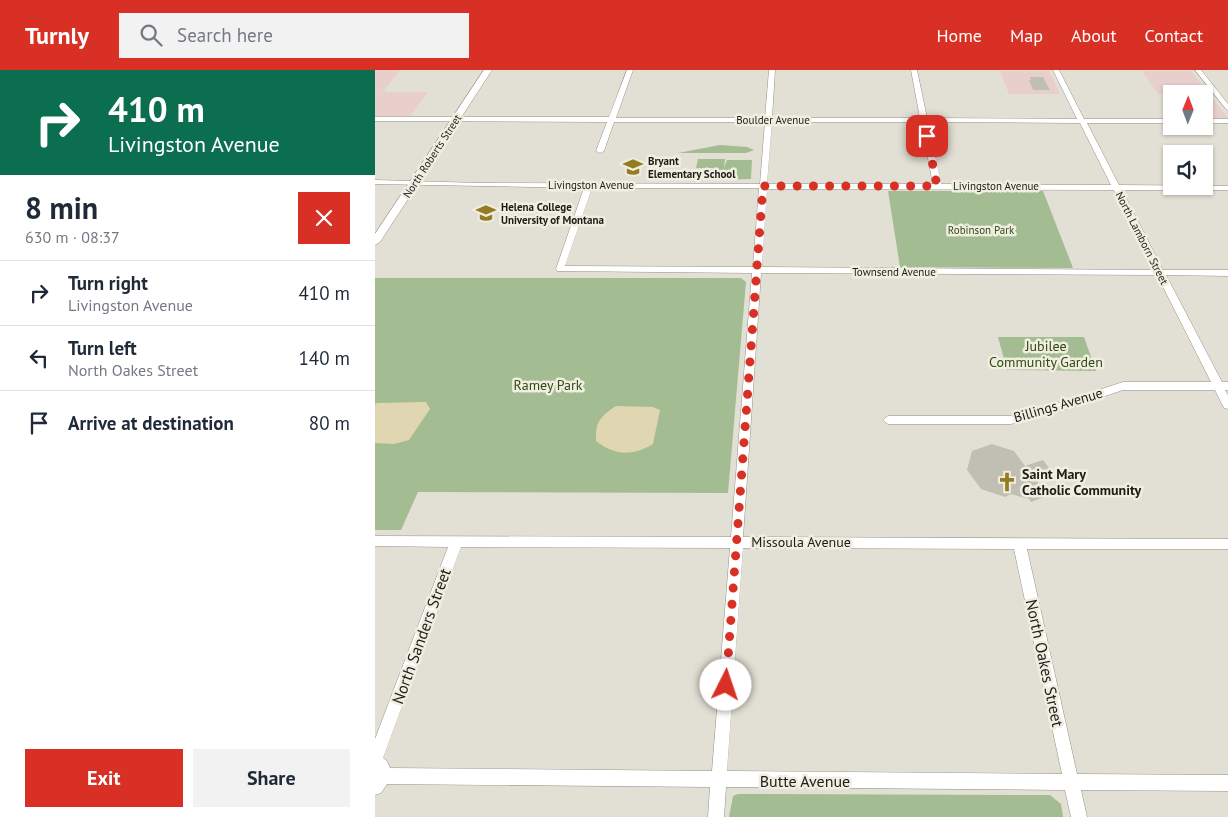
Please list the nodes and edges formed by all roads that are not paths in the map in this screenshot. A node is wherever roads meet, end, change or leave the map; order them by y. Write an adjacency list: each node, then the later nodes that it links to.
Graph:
1 (488, 70): 9 (street, North Roberts Street)
2 (630, 70): 10 (street)
3 (772, 70): 11 (street)
4 (914, 70): 12 (street)
5 (1056, 70): 13 (street, North Lamborn Street)
6 (1198, 70): 7 (street)
7 (1228, 108)
8 (375, 120): 9 (street, Boulder Avenue)
9 (455, 120): 10 (street, Boulder Avenue); 19 (street, North Roberts Street)
10 (611, 120): 11 (street, Boulder Avenue); 17 (street)
11 (769, 120): 12 (street, Boulder Avenue); 21 (street)
12 (924, 120): 13 (street, Boulder Avenue); 22 (street)
13 (1082, 121): 14 (street, Boulder Avenue); 23 (street, North Lamborn Street)
14 (1163, 121)
15 (1213, 121): 16 (street)
16 (1228, 122)
17 (600, 151)
18 (375, 182): 19 (street, Livingston Avenue)
19 (413, 184): 20 (street, Livingston Avenue); 25 (street, North Roberts Street)
20 (589, 185): 21 (street, Livingston Avenue); 26 (street, Townsend Avenue)
21 (763, 186): 22 (street, Livingston Avenue); 26 (street)
22 (937, 186): 23 (street, Livingston Avenue)
23 (1115, 187): 24 (street, Livingston Avenue); 28 (street, North Lamborn Street)
24 (1228, 188)
25 (375, 242)
26 (757, 271): 28 (street, Townsend Avenue); 34 (street)
27 (1228, 272): 28 (street, Townsend Avenue)
28 (1159, 273): 29 (street, North Lamborn Street)
29 (1223, 386): 30 (street, North Lamborn Street); 31 (street, Billings Avenue)
30 (1228, 405)
31 (888, 420)
32 (375, 541): 33 (street, Missoula Avenue)
33 (456, 542): 34 (street, Missoula Avenue); 37 (street, North Sanders Street)
34 (737, 542): 35 (street, Missoula Avenue); 38 (street)
35 (1019, 543): 36 (street, Missoula Avenue); 40 (street, North Oakes Street)
36 (1228, 544)
37 (375, 760): 39 (street)
38 (719, 780): 39 (street, Butte Avenue); 40 (street, Butte Avenue); 42 (street)
39 (379, 782)
40 (1071, 783): 41 (street, Butte Avenue); 43 (street, North Oakes Street)
41 (1228, 783)
42 (717, 817)
43 (1079, 817)

